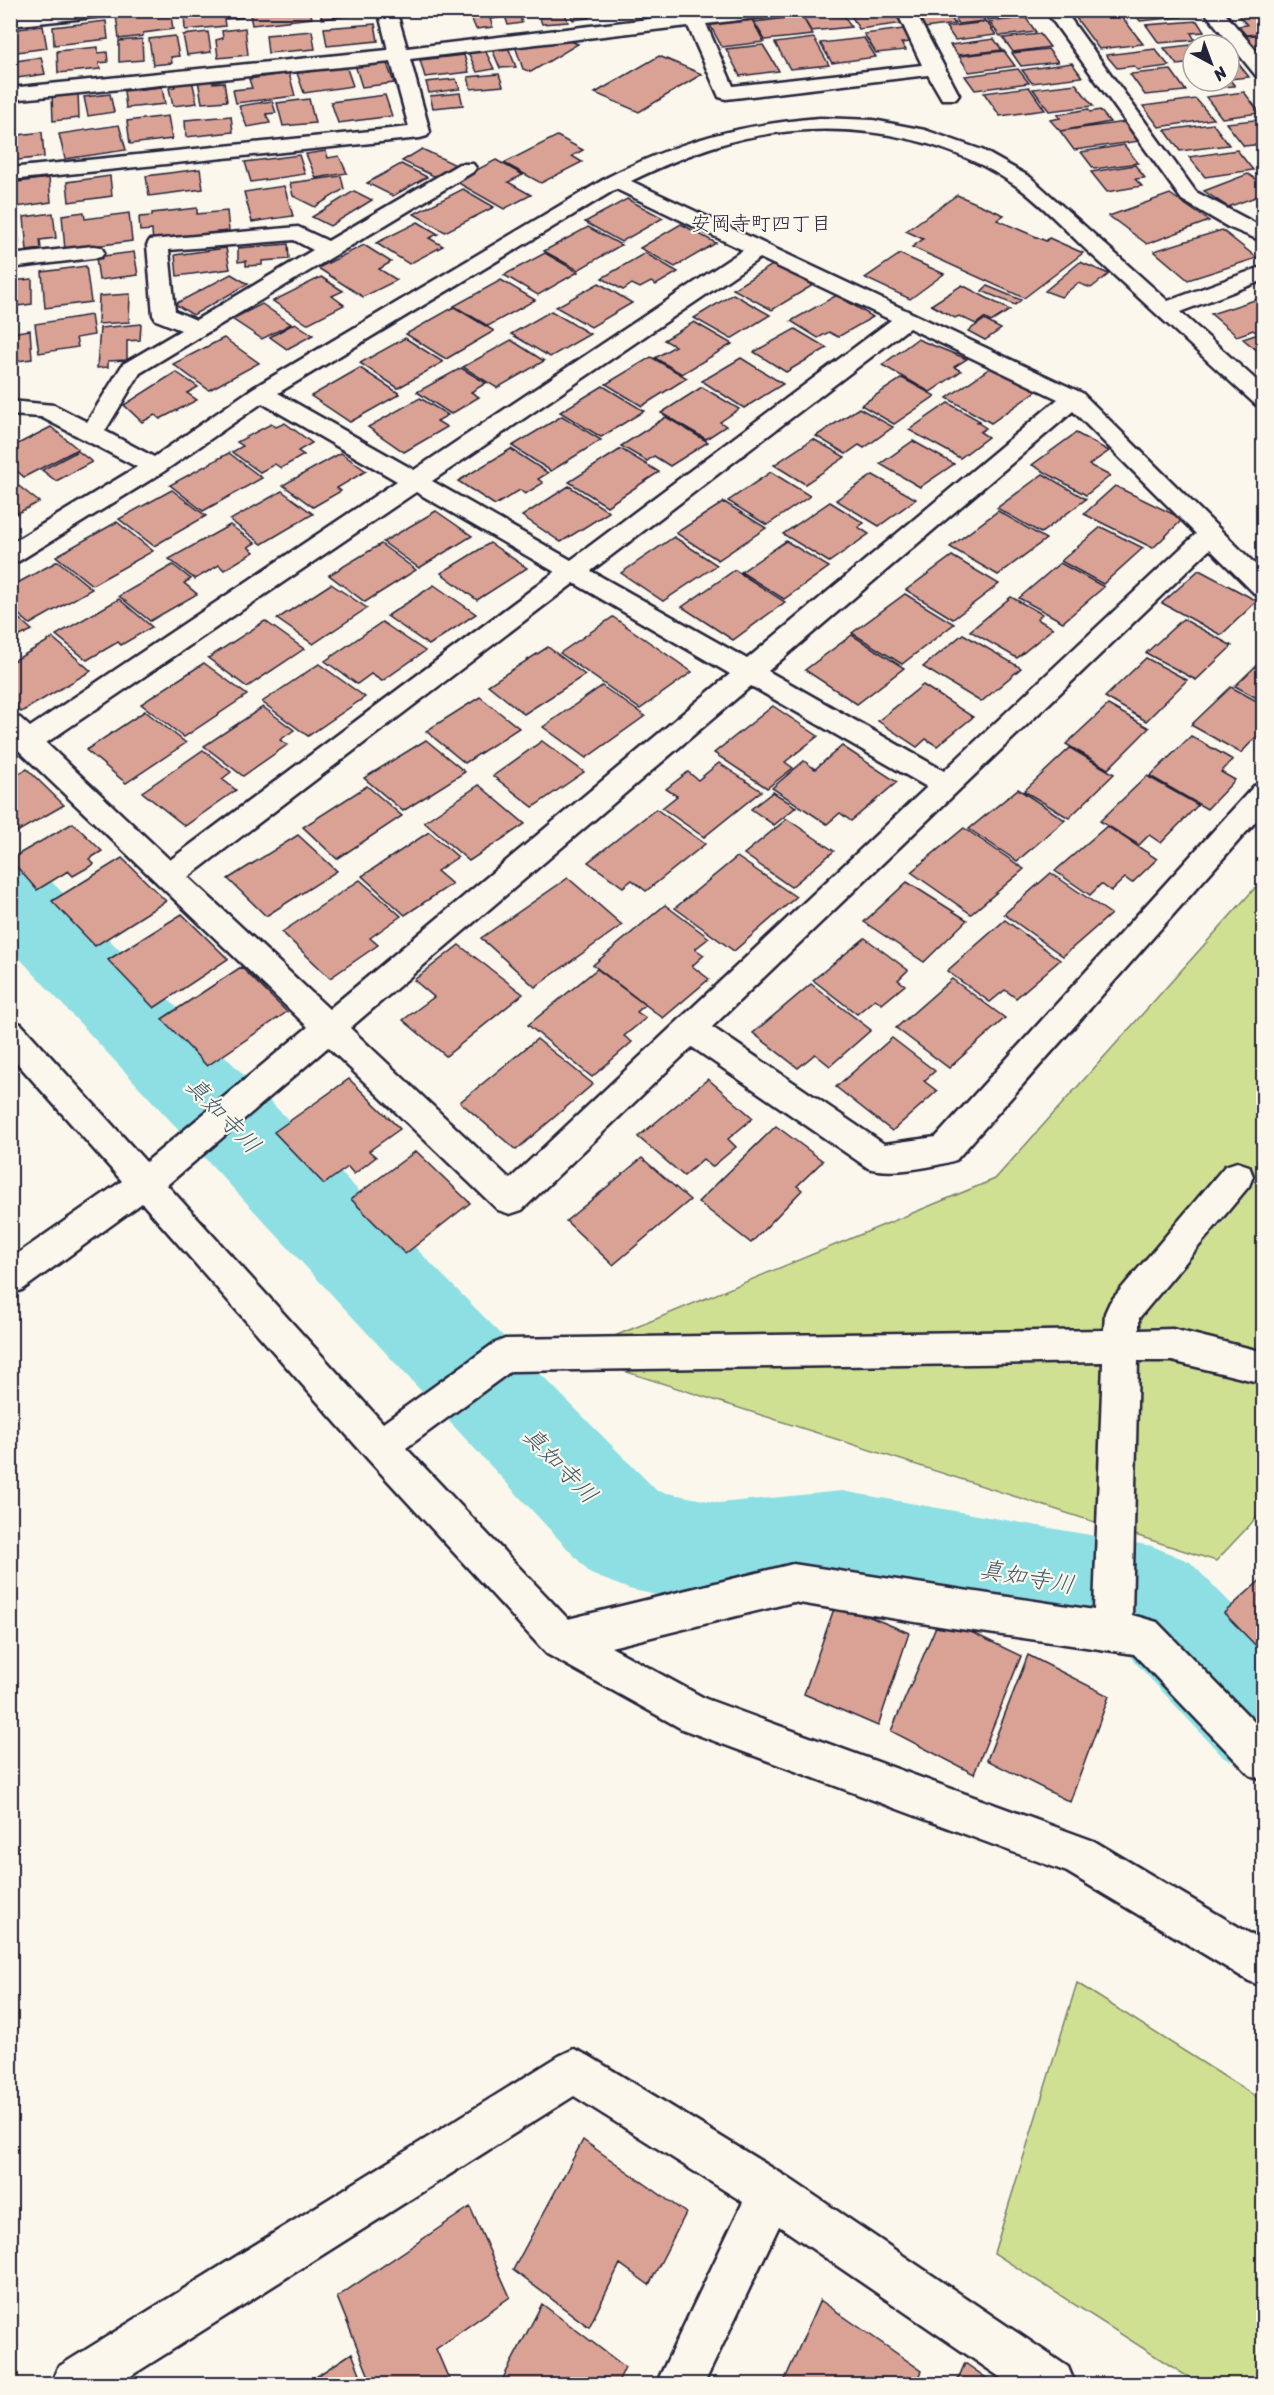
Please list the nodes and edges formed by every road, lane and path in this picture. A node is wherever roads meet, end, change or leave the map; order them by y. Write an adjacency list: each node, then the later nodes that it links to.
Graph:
1 (104, 10): 8 (street)
2 (387, 10): 10 (street)
3 (773, 10): 7 (street)
4 (905, 10): 11 (street)
5 (1054, 10): 19 (street)
6 (1212, 10): 12 (street)
7 (749, 12): 9 (street)
8 (10, 20)
9 (695, 20): 10 (street); 11 (street)
10 (400, 55): 13 (street); 16 (street)
11 (934, 69): 14 (street)
12 (1263, 73)
13 (10, 94)
14 (949, 95)
15 (466, 168): 22 (street)
16 (10, 174)
17 (615, 181): 21 (street); 26 (street); 29 (street)
18 (1263, 210): 19 (street)
19 (1235, 223): 20 (street)
20 (1263, 236)
21 (759, 249): 27 (street); 35 (street)
22 (328, 250): 28 (street); 28 (street)
23 (93, 252): 24 (street)
24 (10, 262)
25 (1263, 272): 26 (street)
26 (1165, 310): 31 (street)
27 (907, 319): 30 (street); 38 (street)
28 (198, 329): 33 (street)
29 (261, 393): 34 (street); 35 (street)
30 (1074, 398): 36 (street); 40 (street)
31 (1263, 400)
32 (10, 408): 33 (street)
33 (91, 435): 34 (street)
34 (155, 467): 37 (street)
35 (415, 481): 38 (street); 41 (street)
36 (1210, 534): 39 (street); 42 (street)
37 (10, 555)
38 (573, 571): 40 (street); 44 (street)
39 (1263, 588)
40 (749, 672): 42 (street); 45 (street)
41 (19, 734): 44 (street)
42 (946, 785): 46 (street)
43 (1263, 793): 46 (street)
44 (169, 876): 45 (street)
45 (329, 1027): 46 (street); 49 (street)
46 (690, 1029)
47 (10, 1033): 49 (street)
48 (1236, 1176): 51 (street)
49 (146, 1182): 50 (street); 53 (street)
50 (10, 1279)
51 (1121, 1346): 52 (street); 53 (street); 54 (street)
52 (1254, 1365)
53 (380, 1446): 55 (street)
54 (1112, 1632): 55 (street); 56 (street)
55 (561, 1640): 57 (street)
56 (1258, 1748)
57 (1263, 1966)
58 (771, 2193): 59 (street); 60 (street); 61 (street)
59 (75, 2385)
60 (680, 2385)
61 (1052, 2385)

